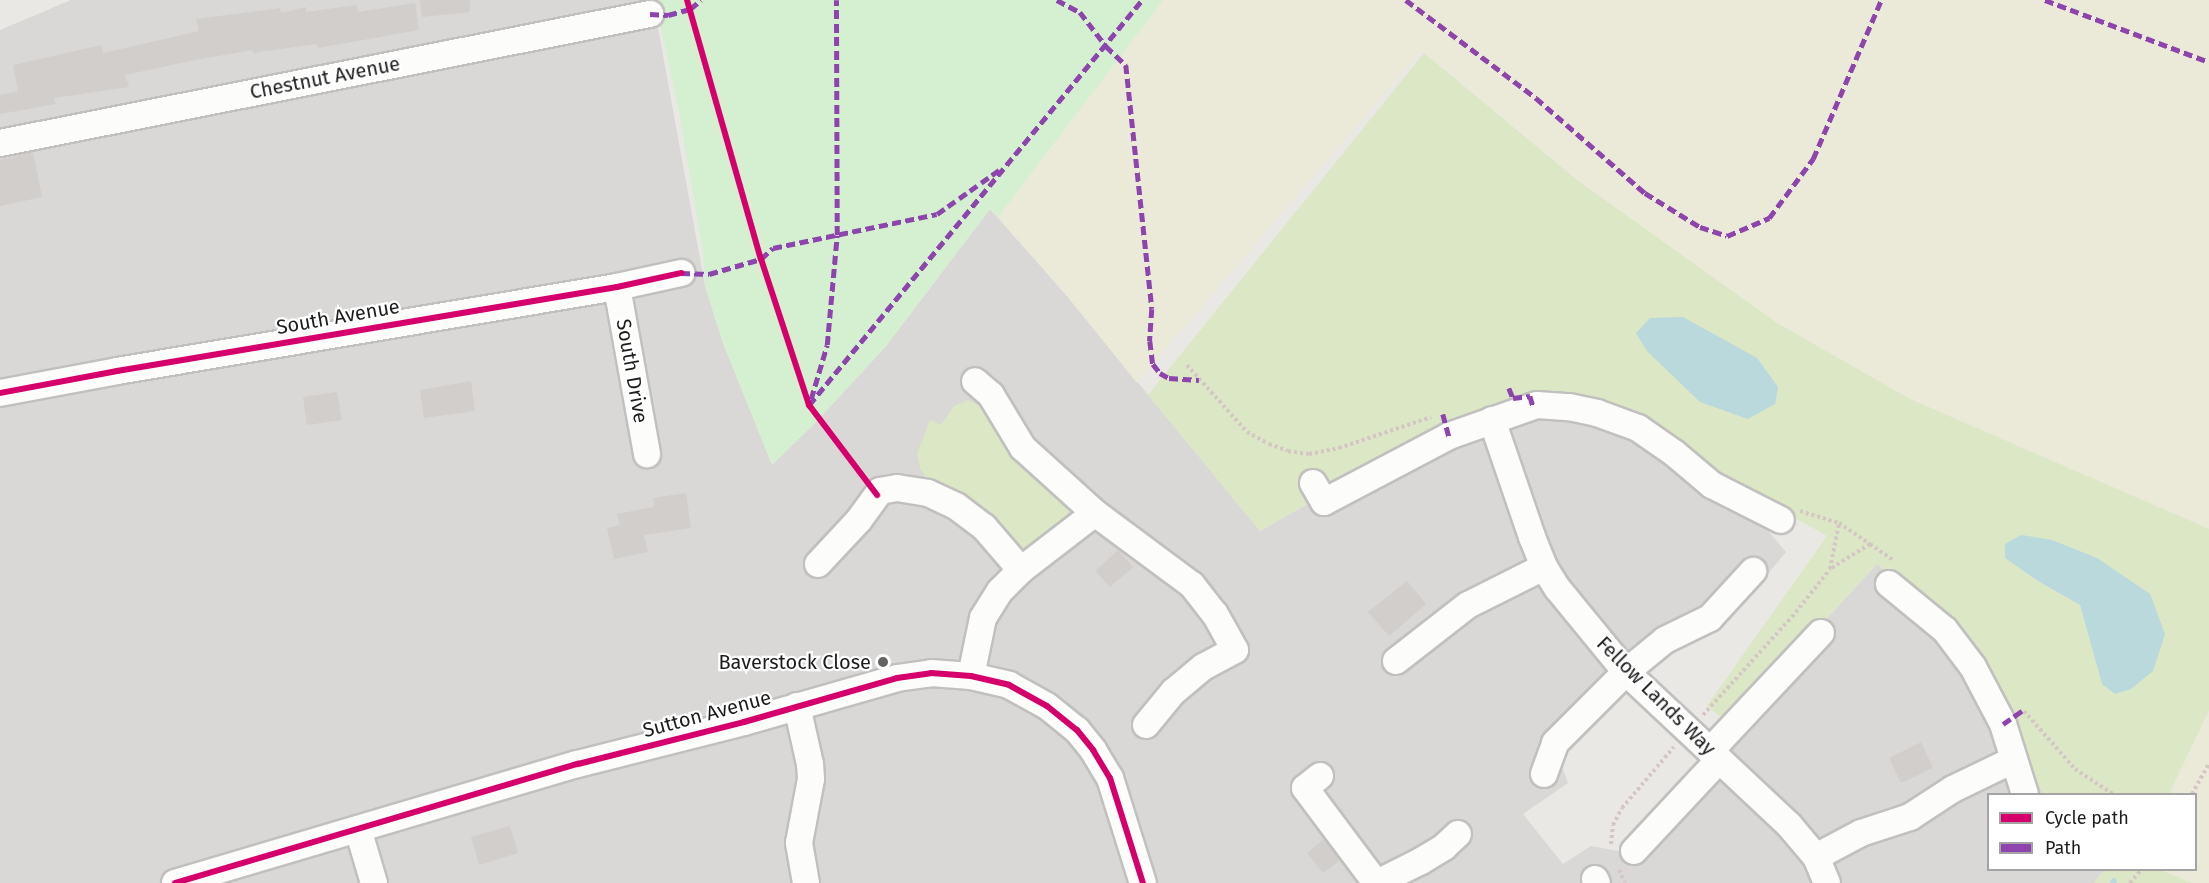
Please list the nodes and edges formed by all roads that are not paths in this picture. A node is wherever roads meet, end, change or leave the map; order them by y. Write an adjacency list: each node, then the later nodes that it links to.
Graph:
1 (596, 12): 2 (street, Chestnut Avenue); 3 (street, Chestnut Avenue)
2 (650, 14)
3 (0, 143)
4 (681, 273): 5 (street, South Avenue)
5 (617, 287): 7 (street, South Avenue); 9 (street, South Drive)
6 (975, 381): 11 (street)
7 (0, 393)
8 (1492, 420): 10 (street); 12 (street); 14 (street, Fellow Lands Way)
9 (647, 454)
10 (1313, 483)
11 (1095, 513): 15 (street); 23 (street)
12 (1781, 520)
13 (818, 564): 15 (street)
14 (1544, 567): 19 (street); 20 (street, Fellow Lands Way)
15 (1021, 570): 21 (street)
16 (1753, 571): 20 (street)
17 (1889, 584): 25 (street)
18 (1821, 633): 24 (street)
19 (1396, 662)
20 (1626, 672): 24 (street, Fellow Lands Way); 26 (street)
21 (971, 676): 22 (street, Sutton Avenue); 36 (street, Sutton Avenue)
22 (797, 706): 29 (street, Sutton Avenue); 35 (street)
23 (1146, 726)
24 (1714, 756): 31 (street); 32 (street, Fellow Lands Way)
25 (2013, 760): 28 (street); 32 (street)
26 (1544, 774)
27 (1320, 776): 37 (street)
28 (2024, 793)
29 (358, 829): 33 (street, Sutton Avenue); 34 (street)
30 (1458, 834): 37 (street)
31 (1620, 854)
32 (1815, 857): 38 (street, Fellow Lands Way)
33 (175, 883)
34 (374, 883)
35 (806, 883)
36 (1143, 883)
37 (1376, 883)
38 (1827, 883)

